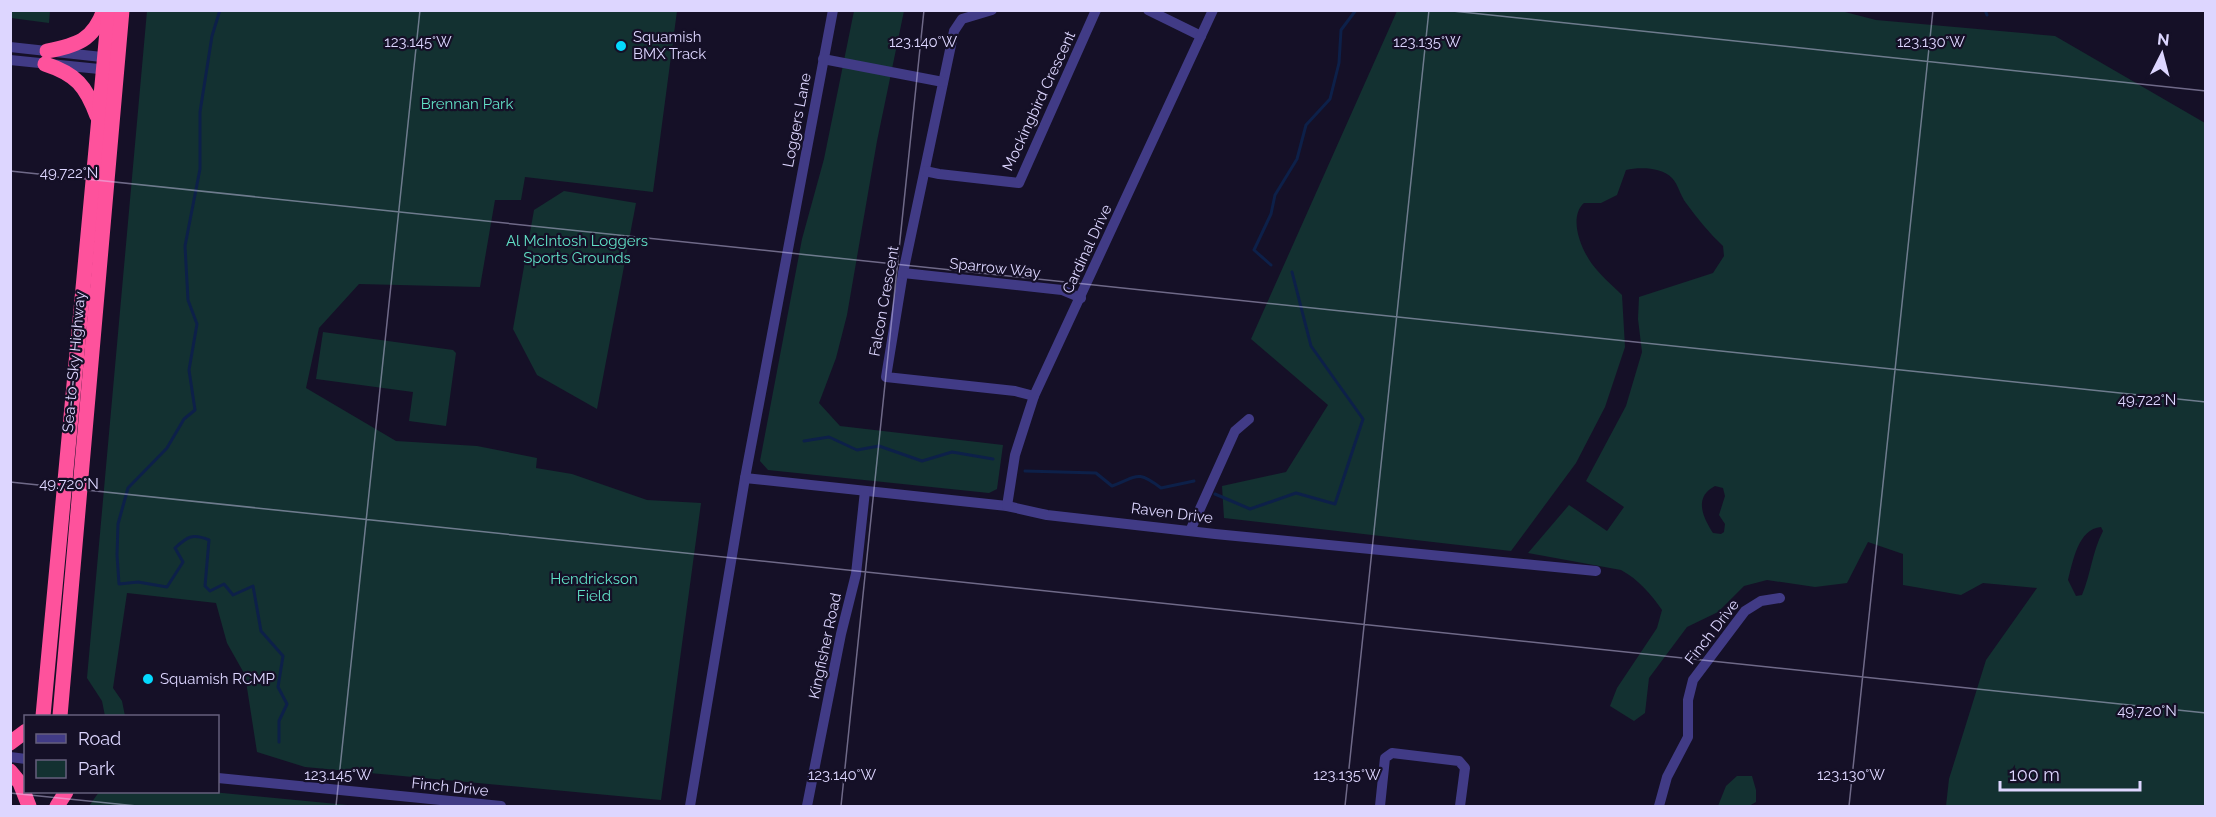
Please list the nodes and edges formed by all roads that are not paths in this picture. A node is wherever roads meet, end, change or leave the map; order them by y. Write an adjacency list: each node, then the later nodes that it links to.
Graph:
1 (106, 10): 10 (highway); 13 (highway)
2 (122, 10): 13 (highway, Sea-to-Sky Highway)
3 (833, 10): 11 (street, Loggers Lane)
4 (992, 10): 14 (street, Falcon Crescent)
5 (1096, 10): 16 (street, Mockingbird Crescent)
6 (1148, 10): 8 (street)
7 (1213, 10): 8 (street, Cardinal Drive)
8 (1201, 36): 18 (street, Cardinal Drive)
9 (10, 48): 10 (street)
10 (46, 57): 12 (street); 13 (street); 15 (highway)
11 (824, 59): 14 (street); 21 (street, Loggers Lane)
12 (10, 60)
13 (110, 64): 15 (highway, Sea-to-Sky Highway); 28 (highway, Sea-to-Sky Highway)
14 (943, 82): 16 (street, Falcon Crescent)
15 (98, 119): 27 (highway, Sea-to-Sky Highway)
16 (925, 171): 17 (street, Falcon Crescent)
17 (903, 273): 18 (street, Sparrow Way); 19 (street, Falcon Crescent)
18 (1081, 298): 19 (street, Cardinal Drive)
19 (1035, 396): 23 (street, Cardinal Drive)
20 (1249, 419): 24 (street)
21 (745, 478): 22 (street, Raven Drive); 41 (street, Loggers Lane)
22 (866, 491): 23 (street, Raven Drive); 42 (street, Kingfisher Road)
23 (1007, 506): 24 (street, Raven Drive)
24 (1190, 531): 25 (street, Raven Drive)
25 (1596, 571)
26 (1780, 598): 45 (street, Finch Drive)
27 (45, 696): 29 (highway); 30 (highway, Sea-to-Sky Highway)
28 (62, 698): 31 (highway, Sea-to-Sky Highway); 32 (highway)
29 (37, 715)
30 (43, 715)
31 (60, 715)
32 (66, 715)
33 (24, 732): 34 (highway)
34 (10, 743)
35 (10, 771): 38 (highway)
36 (219, 778): 40 (street, Finch Drive)
37 (65, 793): 39 (highway)
38 (29, 807)
39 (57, 807)
40 (501, 807)
41 (690, 807)
42 (807, 807)
43 (1380, 807): 44 (street)
44 (1460, 807)
45 (1659, 807)

